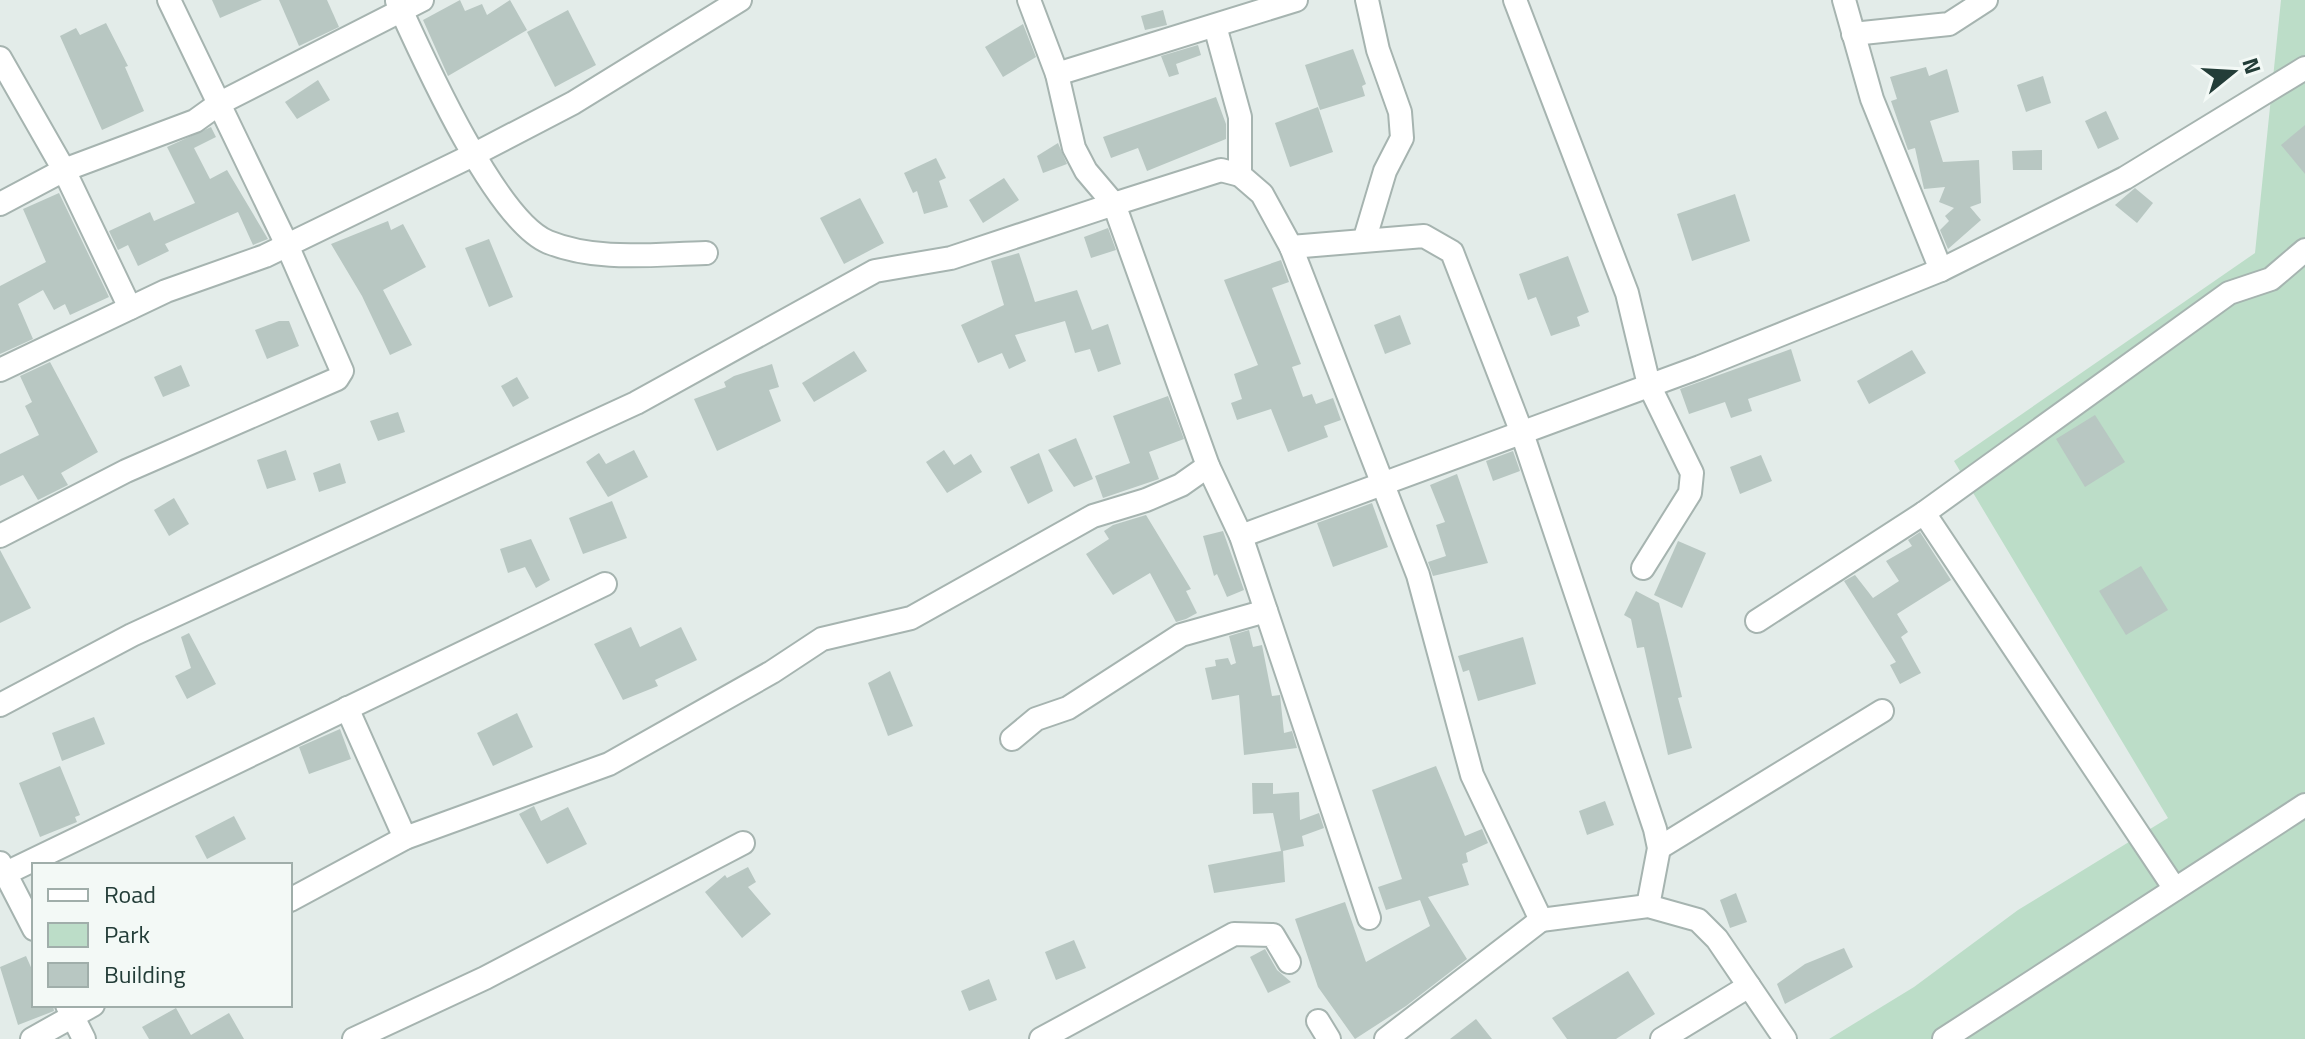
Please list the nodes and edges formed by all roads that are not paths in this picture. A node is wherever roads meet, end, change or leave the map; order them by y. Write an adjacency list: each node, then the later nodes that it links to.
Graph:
1 (169, 0): 16 (street)
2 (422, 0): 10 (street)
3 (740, 0): 17 (street)
4 (1029, 0): 15 (street)
5 (1296, 0): 11 (street)
6 (1367, 0): 22 (street)
7 (1515, 0): 30 (street)
8 (1844, 0): 12 (street)
9 (1986, 0): 12 (street)
10 (399, 6): 16 (street); 17 (street)
11 (1215, 26): 15 (street); 19 (street)
12 (1853, 34): 27 (street)
13 (0, 58): 18 (street)
14 (2305, 68): 27 (street)
15 (1057, 74): 21 (street)
16 (220, 103): 18 (street); 23 (street)
17 (473, 155): 23 (street); 26 (street)
18 (64, 170): 20 (street); 28 (street)
19 (1240, 175): 21 (street); 24 (street)
20 (0, 204)
21 (1114, 204): 32 (street); 41 (street)
22 (1365, 238): 24 (street); 31 (street)
23 (287, 245): 28 (street); 35 (street)
24 (1291, 247): 33 (street)
25 (2305, 250): 34 (street)
26 (706, 253)
27 (1941, 270): 30 (street)
28 (130, 308): 29 (street)
29 (0, 370)
30 (1649, 385): 31 (street); 37 (street)
31 (1522, 433): 33 (street); 48 (street)
32 (1208, 466): 36 (street); 46 (street)
33 (1382, 485): 36 (street); 54 (street)
34 (1924, 513): 40 (street); 50 (street)
35 (0, 536)
36 (1241, 536): 39 (street)
37 (1643, 568)
38 (605, 584): 42 (street)
39 (1266, 611): 44 (street); 53 (street)
40 (1757, 621)
41 (0, 705)
42 (347, 708): 46 (street); 49 (street)
43 (1882, 711): 48 (street)
44 (1012, 739)
45 (2305, 805): 50 (street)
46 (405, 838): 51 (street)
47 (743, 843): 61 (street)
48 (1659, 848): 52 (street)
49 (2, 871): 55 (street)
50 (2175, 889): 66 (street)
51 (292, 899)
52 (1648, 906): 54 (street); 57 (street)
53 (1369, 918)
54 (1541, 920): 63 (street)
55 (32, 925)
56 (1289, 962): 62 (street)
57 (1749, 986): 64 (street); 65 (street)
58 (69, 1011): 59 (street); 60 (street)
59 (32, 1039)
60 (84, 1039)
61 (354, 1039)
62 (1041, 1039)
63 (1386, 1039)
64 (1662, 1039)
65 (1785, 1039)
66 (1944, 1039)

